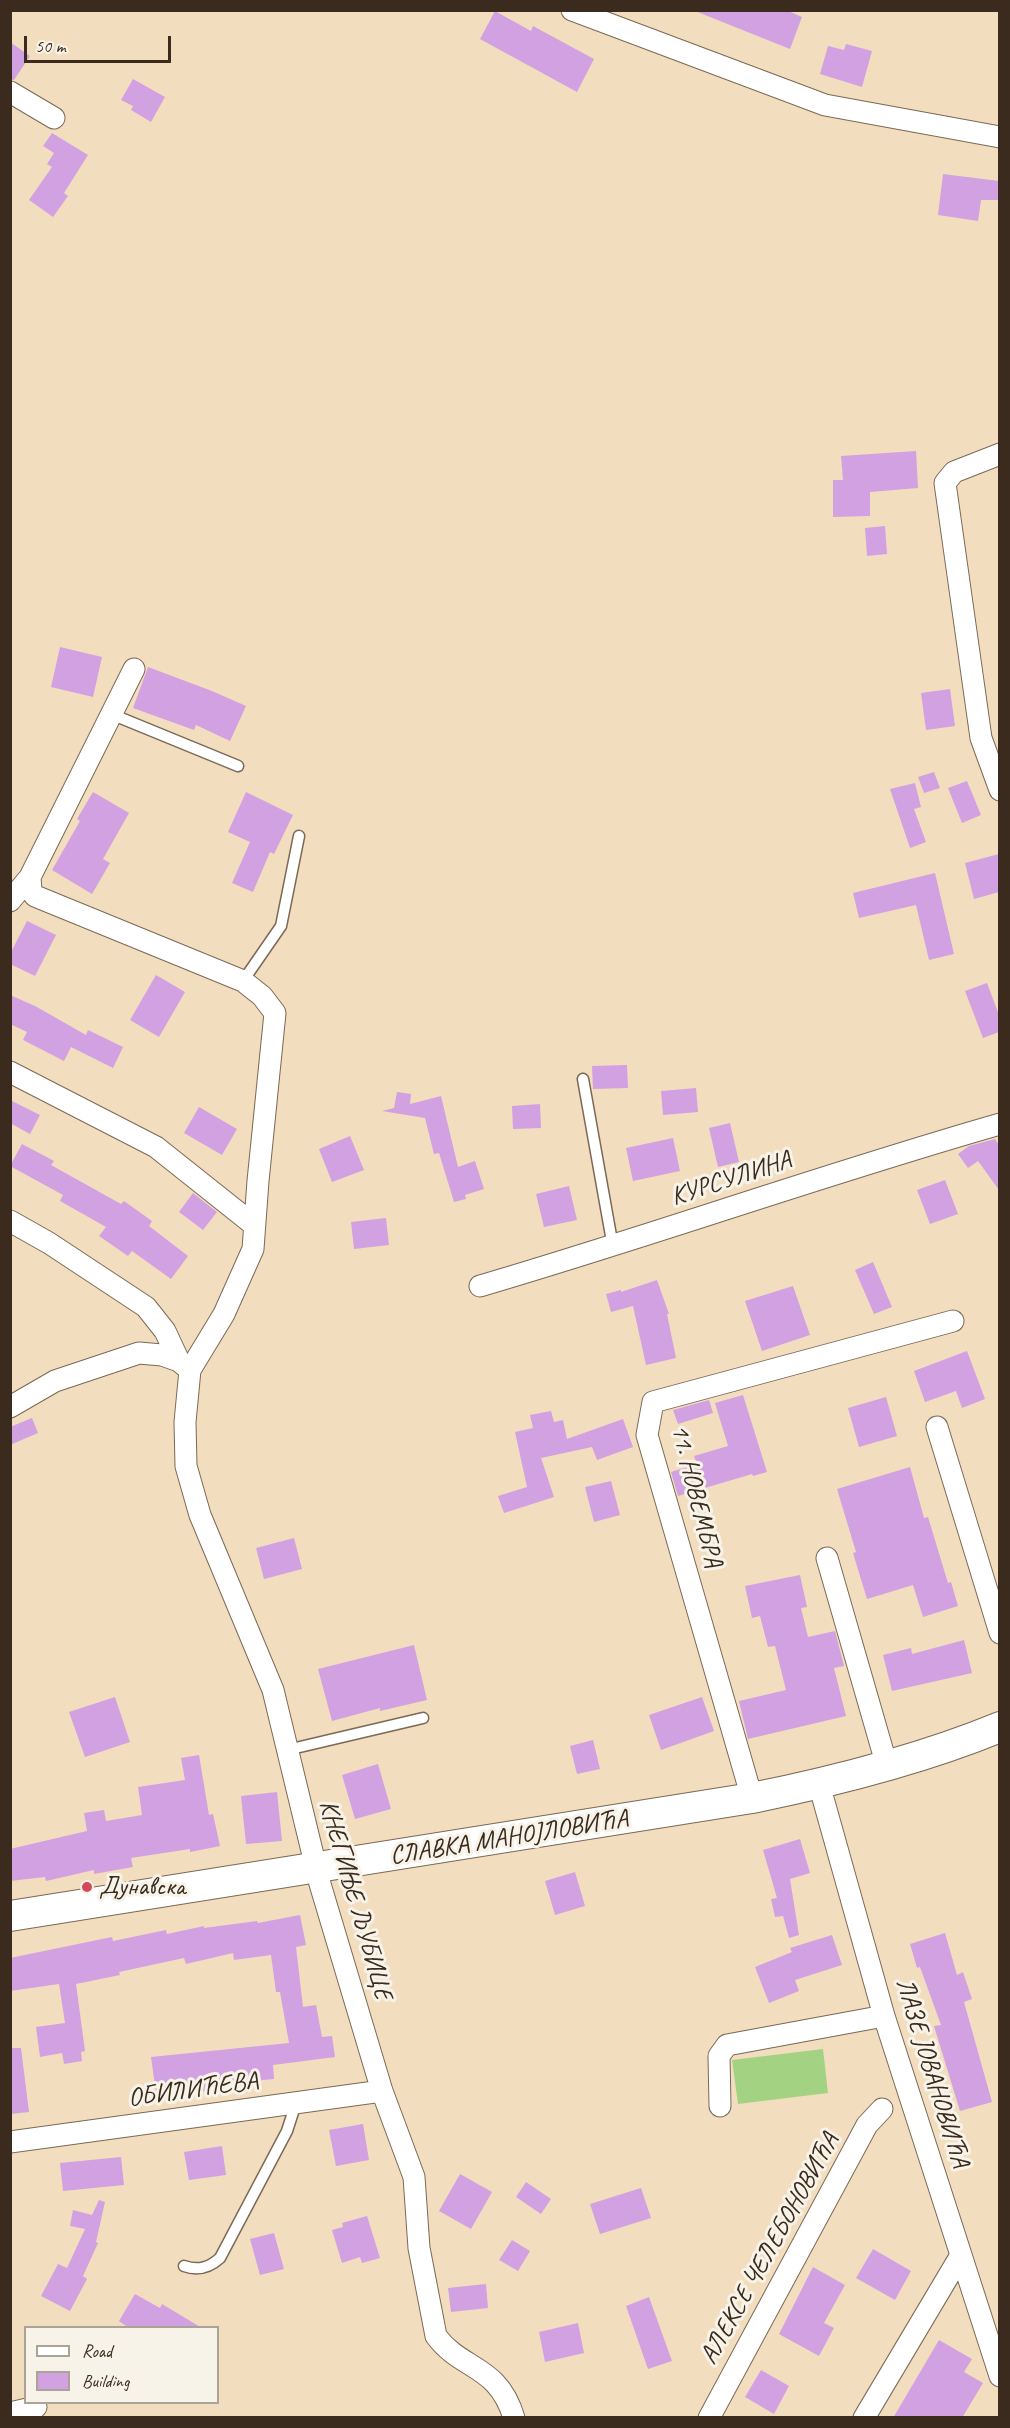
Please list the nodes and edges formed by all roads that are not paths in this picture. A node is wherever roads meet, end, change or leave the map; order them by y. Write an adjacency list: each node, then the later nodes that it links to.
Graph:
1 (572, 10): 4 (street)
2 (10, 92): 3 (street)
3 (54, 118)
4 (999, 137)
5 (999, 454): 9 (street)
6 (134, 669): 7 (street)
7 (111, 714): 8 (lane); 11 (street)
8 (238, 766)
9 (999, 790)
10 (298, 836): 13 (lane)
11 (30, 877): 12 (street); 13 (street)
12 (10, 902)
13 (243, 981): 18 (street)
14 (10, 1072): 18 (street)
15 (583, 1079): 19 (lane)
16 (999, 1124): 19 (street, КУРСУЛИНА)
17 (10, 1221): 22 (street)
18 (254, 1226): 22 (street)
19 (613, 1247): 20 (street, КУРСУЛИНА)
20 (480, 1286)
21 (953, 1321): 32 (street, 11. НОВЕМБРА)
22 (184, 1366): 23 (street); 29 (street, КНЕГИЊЕ ЉУБИЦЕ)
23 (10, 1407)
24 (937, 1427): 26 (street)
25 (827, 1558): 30 (street)
26 (999, 1633)
27 (423, 1718): 29 (lane)
28 (999, 1726): 30 (main road, СЛАВКА МАНОЈЛОВИЋА)
29 (287, 1749): 33 (street, КНЕГИЊЕ ЉУБИЦЕ)
30 (887, 1766): 31 (main road, СЛАВКА МАНОЈЛОВИЋА)
31 (819, 1785): 32 (main road, СЛАВКА МАНОЈЛОВИЋА); 35 (street, ЛАЗЕ ЈОВАНОВИЋА)
32 (752, 1798): 33 (main road, СЛАВКА МАНОЈЛОВИЋА)
33 (315, 1869): 34 (main road, СЛАВКА МАНОЈЛОВИЋА); 36 (street, КНЕГИЊЕ ЉУБИЦЕ)
34 (10, 1916)
35 (884, 2016): 38 (street); 41 (street, ЛАЗЕ ЈОВАНОВИЋА)
36 (382, 2091): 37 (street, ОБИЛИЋЕВА); 46 (street, КНЕГИЊЕ ЉУБИЦЕ)
37 (296, 2103): 40 (street, ОБИЛИЋЕВА); 42 (lane)
38 (720, 2106)
39 (882, 2109): 47 (street, АЛЕКСЕ ЧЕЛЕБОНОВИЋА)
40 (10, 2142)
41 (961, 2255): 43 (street, ЛАЗЕ ЈОВАНОВИЋА); 48 (street)
42 (184, 2266)
43 (999, 2376)
44 (36, 2407): 45 (street)
45 (10, 2413)
46 (513, 2418)
47 (709, 2418)
48 (864, 2418)

